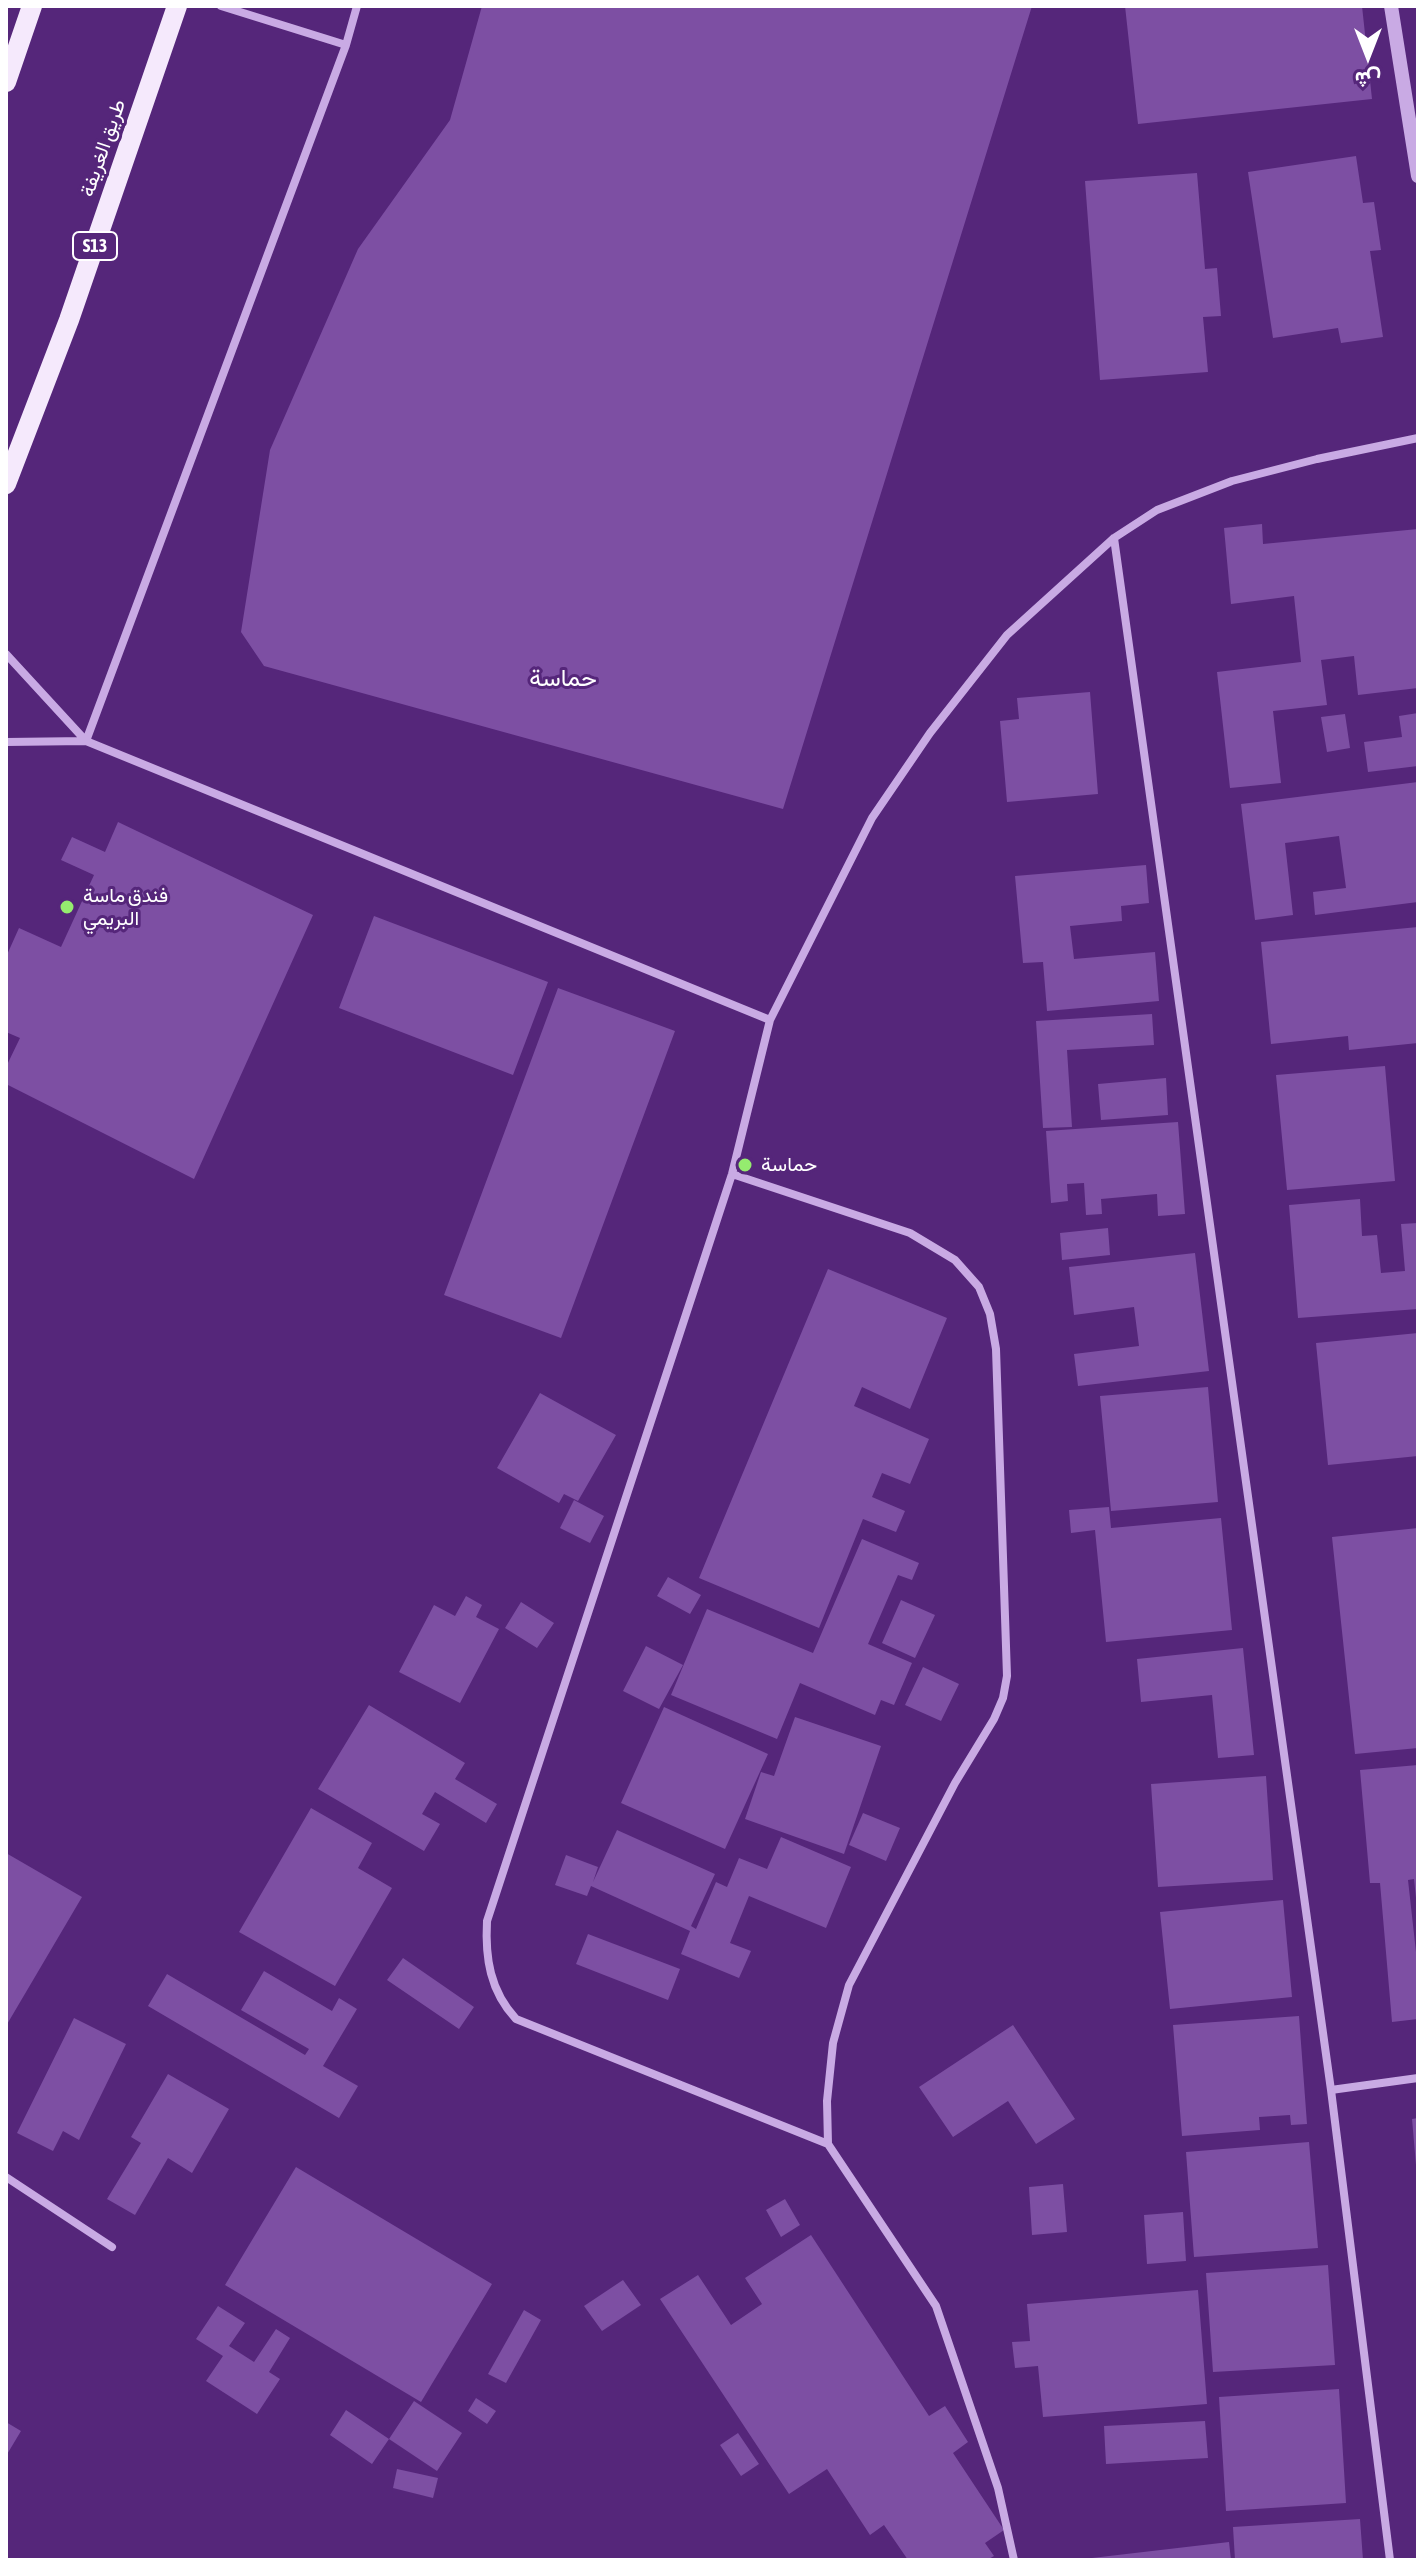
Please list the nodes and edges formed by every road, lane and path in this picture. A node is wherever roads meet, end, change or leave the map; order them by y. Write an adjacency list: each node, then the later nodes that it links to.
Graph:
1 (32, 6): 7 (main road)
2 (177, 6): 10 (main road, طريق الغريفة / S13)
3 (221, 6): 6 (street)
4 (357, 6): 6 (street)
5 (1391, 6): 8 (street)
6 (346, 45): 13 (street)
7 (6, 82)
8 (1418, 176)
9 (1418, 438): 11 (street)
10 (6, 484)
11 (1114, 538): 15 (street); 18 (street)
12 (6, 654): 13 (street)
13 (86, 741): 14 (street); 15 (street)
14 (6, 742)
15 (770, 1020): 16 (street)
16 (732, 1174): 19 (street); 19 (street)
17 (1418, 2078): 18 (street)
18 (1331, 2090): 23 (street)
19 (828, 2144): 22 (street)
20 (6, 2177): 21 (street)
21 (112, 2247)
22 (1014, 2560)
23 (1390, 2560)

